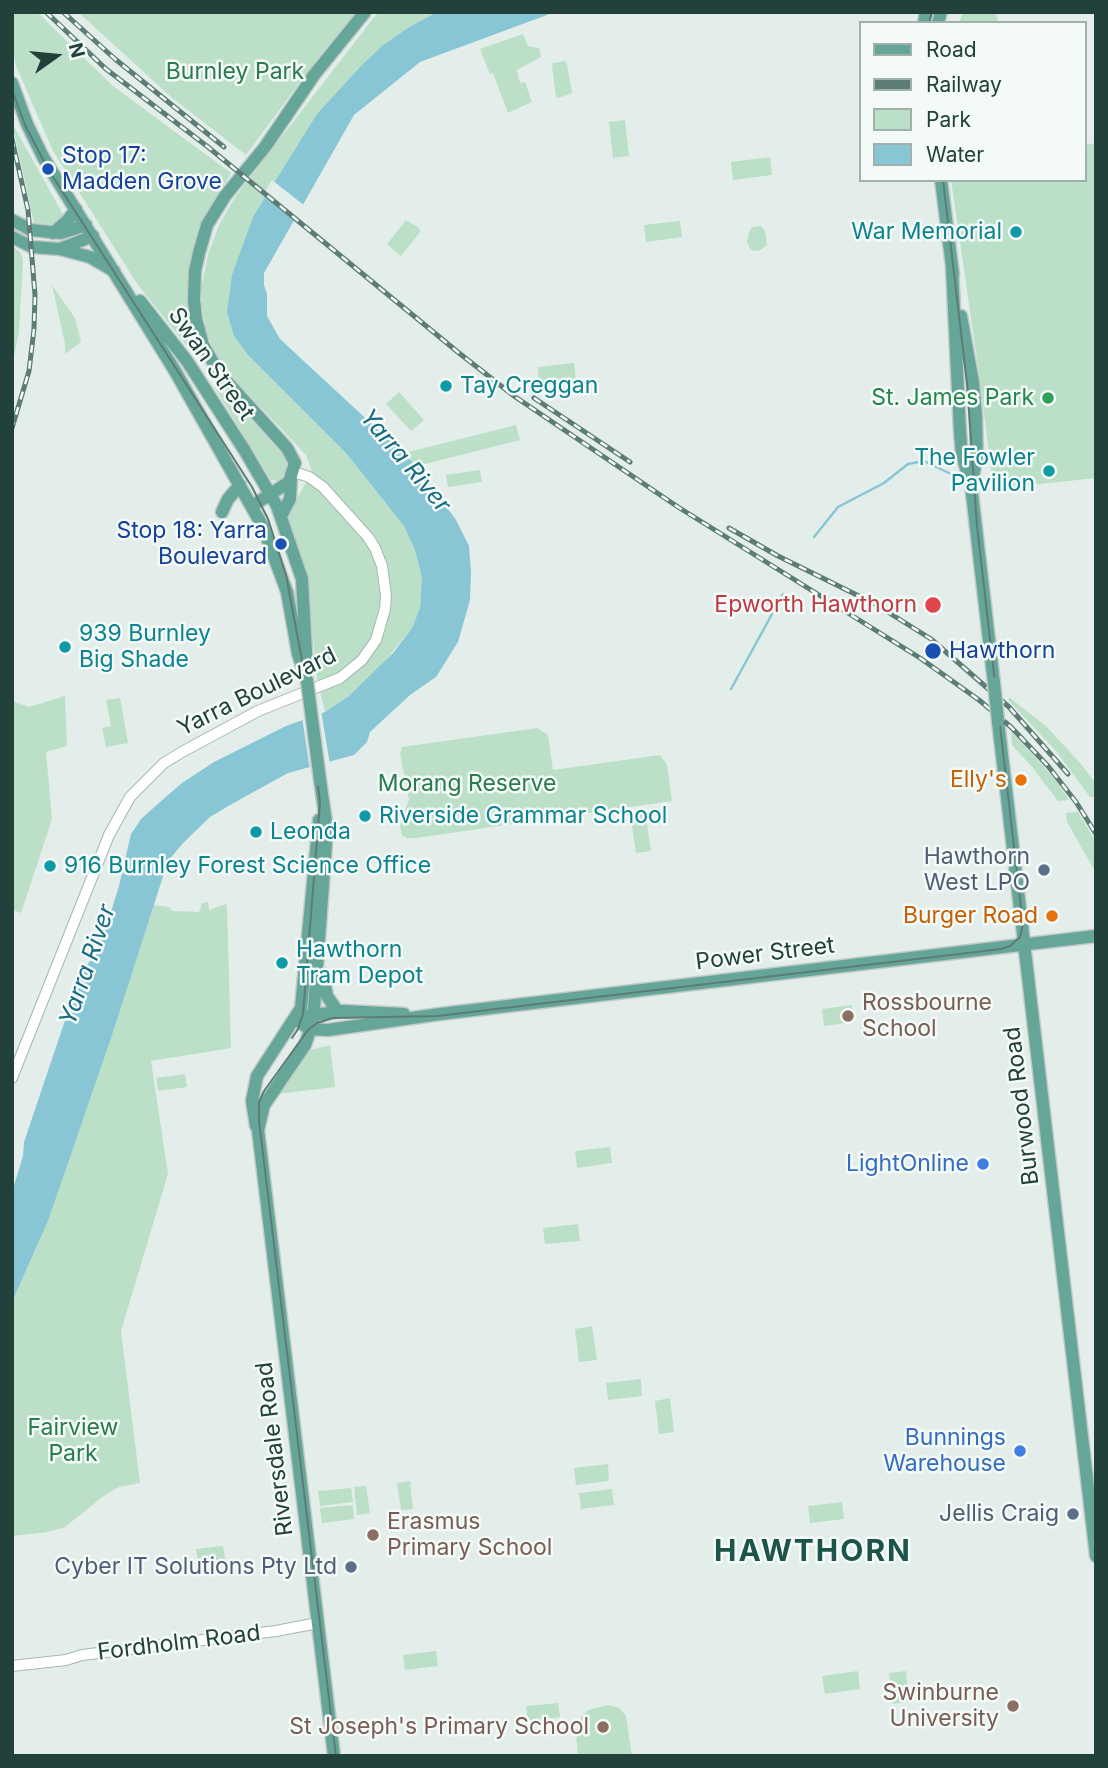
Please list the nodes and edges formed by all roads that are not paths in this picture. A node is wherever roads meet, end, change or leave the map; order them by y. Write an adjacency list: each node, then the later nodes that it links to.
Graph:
1 (365, 12): 11 (main road)
2 (12, 83): 4 (main road, Swan Street)
3 (941, 182): 21 (main road, Burwood Road, bridge)
4 (76, 209): 6 (main road, Swan Street); 7 (main road)
5 (12, 220): 7 (main road)
6 (89, 230): 7 (main road); 9 (main road); 10 (main road, Swan Street)
7 (53, 233)
8 (12, 237): 9 (main road)
9 (60, 249): 10 (main road)
10 (113, 267): 12 (main road, Swan Street); 13 (main road, Swan Street)
11 (293, 475): 13 (main road); 16 (main road); 27 (street, Yarra Boulevard)
12 (240, 485): 14 (main road, Swan Street); 15 (main road)
13 (271, 495): 14 (main road); 16 (main road, Swan Street)
14 (253, 506): 17 (main road, Swan Street)
15 (222, 512)
16 (281, 516): 17 (main road, Swan Street)
17 (307, 681): 18 (main road, bridge)
18 (320, 780): 20 (main road); 25 (main road, Riversdale Road)
19 (1096, 936): 21 (main road, Power Street)
20 (319, 941): 22 (main road); 24 (main road)
21 (1024, 943): 23 (main road, Power Street); 29 (main road, Burwood Road)
22 (338, 1012): 23 (main road, Power Street); 24 (main road, Power Street)
23 (440, 1014): 26 (main road, Power Street)
24 (314, 1015): 25 (main road, Power Street); 26 (main road)
25 (296, 1019): 26 (main road); 28 (main road, Riversdale Road)
26 (312, 1030): 28 (main road, Riversdale Road)
27 (12, 1078)
28 (259, 1136): 30 (main road, Riversdale Road)
29 (1096, 1556)
30 (318, 1626): 31 (street, Fordholm Road); 34 (main road, Riversdale Road)
31 (82, 1655): 32 (street, Fordholm Road); 33 (street, Fordholm Road)
32 (12, 1660)
33 (12, 1666)
34 (334, 1756)

